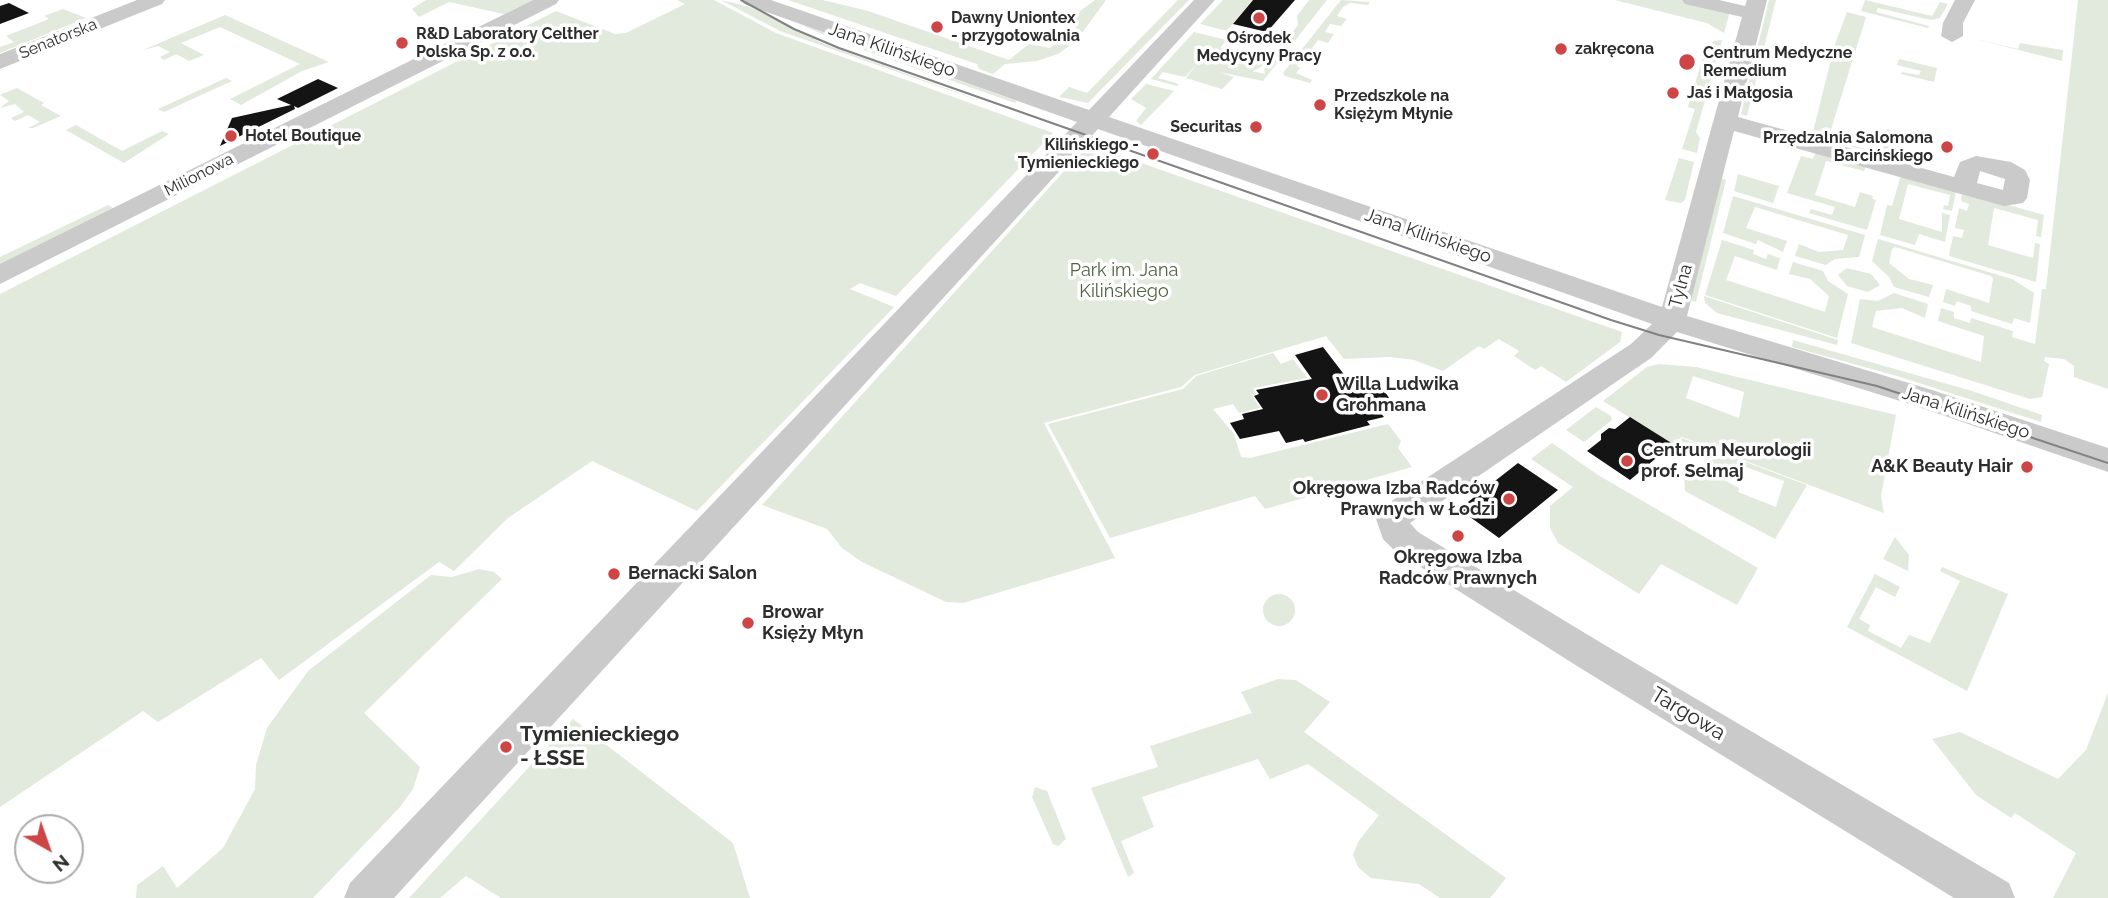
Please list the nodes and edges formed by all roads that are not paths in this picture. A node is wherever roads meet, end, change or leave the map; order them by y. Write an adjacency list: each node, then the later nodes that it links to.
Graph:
1 (155, 0): 9 (street, Senatorska)
2 (548, 0): 13 (street, Milionowa)
3 (751, 0): 10 (street, Jana Kilińskiego)
4 (1205, 0): 10 (street)
5 (1692, 0): 7 (street)
6 (1965, 0): 8 (street)
7 (1755, 7): 11 (street, Tylna)
8 (1952, 36)
9 (0, 62)
10 (1093, 119): 14 (street, Jana Kilińskiego); 17 (street)
11 (1725, 121): 12 (street); 14 (street, Tylna)
12 (1964, 187)
13 (0, 275)
14 (1672, 321): 15 (street, Jana Kilińskiego); 16 (street, Tylna)
15 (2108, 460)
16 (1393, 519): 18 (street, Targowa)
17 (365, 898)
18 (1994, 898)

